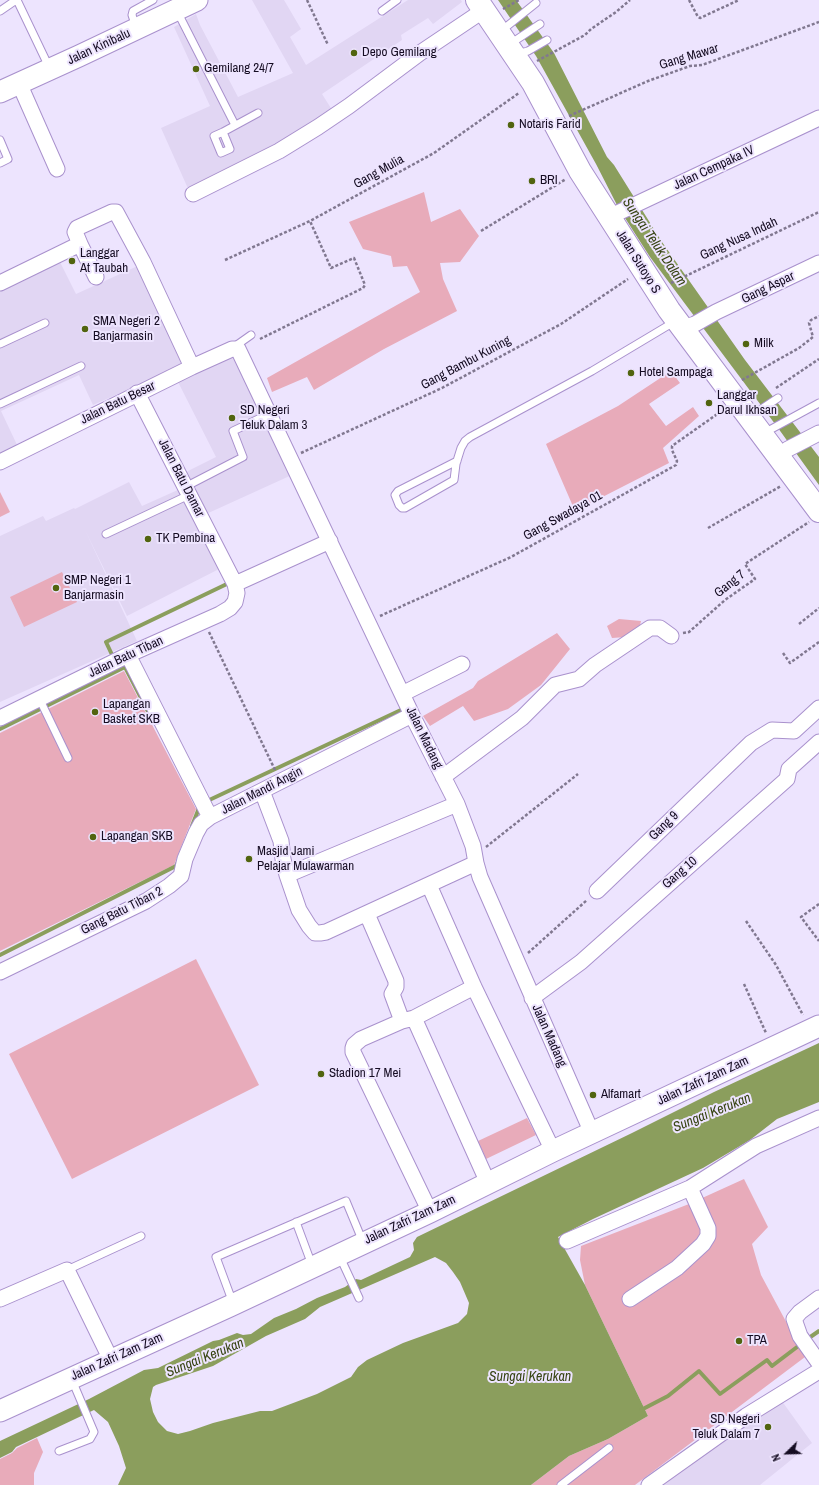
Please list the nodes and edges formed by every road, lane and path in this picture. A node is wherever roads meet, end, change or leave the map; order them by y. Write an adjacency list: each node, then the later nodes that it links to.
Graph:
1 (16, 0): 13 (lane); 21 (lane)
2 (153, 0): 17 (lane)
3 (197, 0): 12 (main road, Jalan Kinibalu)
4 (307, 0): 20 (path)
5 (397, 0): 14 (lane)
6 (519, 0): 11 (path)
7 (630, 0): 22 (path, Gang Mulia)
8 (689, 0): 9 (path)
9 (739, 0)
10 (536, 3): 18 (lane)
11 (487, 7): 18 (highway, Jalan Sutoyo S); 34 (street)
12 (172, 9): 17 (main road, Jalan Kinibalu); 28 (lane)
13 (0, 11)
14 (382, 11)
15 (819, 22): 26 (path, Gang Mawar)
16 (538, 25): 18 (lane)
17 (137, 29): 21 (main road, Jalan Kinibalu)
18 (514, 40): 19 (lane); 22 (highway, Jalan Sutoyo S)
19 (546, 41)
20 (328, 45)
21 (50, 69): 23 (main road, Jalan Kinibalu)
22 (533, 73): 33 (highway, Jalan Sutoyo S); 37 (path, Gang Mulia)
23 (19, 83): 24 (main road, Jalan Kinibalu); 32 (street)
24 (0, 92)
25 (258, 113): 28 (lane)
26 (567, 117)
27 (819, 118): 36 (street, Jalan Cempaka IV)
28 (235, 125): 29 (lane)
29 (222, 132)
30 (0, 140): 31 (lane)
31 (0, 163)
32 (57, 169)
33 (580, 171): 36 (highway, Jalan Sutoyo S); 38 (path)
34 (193, 194)
35 (819, 212): 45 (path, Gang Nusa Indah)
36 (613, 215): 42 (highway, Jalan Sutoyo S)
37 (310, 221): 40 (path, Gang Mulia); 51 (path)
38 (481, 231)
39 (80, 244): 43 (street); 44 (street); 54 (street)
40 (225, 260)
41 (819, 263): 48 (street, Gang Aspar)
42 (642, 270): 48 (highway, Jalan Sutoyo S); 65 (path, Gang Bambu Kuning)
43 (96, 277)
44 (0, 283)
45 (668, 285)
46 (819, 316): 55 (path)
47 (45, 323): 50 (lane)
48 (685, 324): 55 (highway, Jalan Sutoyo S); 66 (lane)
49 (251, 335): 51 (lane)
50 (0, 344)
51 (235, 349): 54 (street, Jalan Batu Besar); 61 (street, Jalan Madang)
52 (819, 360): 56 (path)
53 (81, 366): 60 (lane)
54 (192, 367): 57 (street, Jalan Batu Besar)
55 (738, 390): 62 (highway, Jalan Sutoyo S); 77 (path, Gang Swadaya 01)
56 (772, 391)
57 (137, 394): 67 (street, Jalan Batu Besar); 69 (street, Jalan Batu Damar)
58 (778, 398): 62 (lane)
59 (819, 403): 62 (lane)
60 (0, 404)
61 (270, 414): 65 (street, Jalan Madang); 69 (lane)
62 (761, 422): 64 (highway, Jalan Sutoyo S)
63 (814, 436): 64 (street)
64 (784, 453): 68 (highway, Jalan Sutoyo S)
65 (290, 458): 73 (street, Jalan Madang)
66 (457, 461): 66 (lane)
67 (0, 462)
68 (795, 478): 70 (highway, Jalan Sutoyo S); 71 (path)
69 (187, 491): 72 (lane); 74 (street, Jalan Batu Damar)
70 (817, 512): 79 (path, Gang 7)
71 (708, 528)
72 (106, 534)
73 (330, 541): 74 (street); 77 (street, Jalan Madang)
74 (235, 584): 76 (street, Jalan Batu Tiban)
75 (819, 608): 78 (path)
76 (204, 621): 82 (street, Jalan Batu Tiban); 93 (path)
77 (368, 621): 84 (street, Jalan Madang)
78 (799, 624)
79 (671, 636): 92 (street)
80 (819, 642): 81 (path)
81 (783, 653)
82 (128, 655): 85 (street, Jalan Batu Tiban); 96 (street, Jalan Mandi Angin)
83 (462, 664): 84 (street)
84 (402, 694): 87 (street, Jalan Madang)
85 (40, 698): 88 (street, Jalan Batu Tiban); 90 (lane)
86 (819, 708): 100 (street, Gang 9)
87 (412, 715): 92 (street, Jalan Madang); 93 (street, Jalan Mandi Angin)
88 (0, 718)
89 (819, 742): 109 (street, Gang 10)
90 (68, 758)
91 (578, 774): 97 (path)
92 (443, 777): 95 (street, Jalan Madang)
93 (280, 782): 94 (street, Jalan Mandi Angin)
94 (262, 791): 96 (street, Jalan Mandi Angin); 98 (street)
95 (457, 804): 97 (street, Jalan Madang); 98 (street)
96 (210, 817): 106 (street, Gang Batu Tiban 2)
97 (475, 860): 99 (street); 105 (street, Jalan Madang)
98 (287, 874): 102 (street)
99 (429, 885): 102 (street); 108 (street)
100 (597, 891): 105 (path)
101 (819, 904): 104 (path)
102 (367, 914): 110 (street)
103 (746, 922): 111 (path)
104 (819, 941)
105 (517, 962): 109 (street, Jalan Madang)
106 (0, 972)
107 (744, 984): 112 (path)
108 (474, 988): 110 (street); 115 (street)
109 (532, 998): 114 (street, Jalan Madang)
110 (408, 1019): 116 (street); 118 (street)
111 (814, 1028): 112 (main road, Jalan Zafri Zam Zam)
112 (773, 1048): 114 (main road, Jalan Zafri Zam Zam)
113 (819, 1118): 117 (street)
114 (592, 1133): 115 (main road, Jalan Zafri Zam Zam)
115 (553, 1151): 116 (main road, Jalan Zafri Zam Zam)
116 (488, 1183): 118 (main road, Jalan Zafri Zam Zam)
117 (690, 1188): 121 (street); 129 (street)
118 (430, 1212): 122 (main road, Jalan Zafri Zam Zam)
119 (296, 1222): 122 (lane); 124 (lane); 130 (lane)
120 (141, 1236): 125 (lane)
121 (567, 1241)
122 (364, 1243): 123 (main road, Jalan Zafri Zam Zam)
123 (339, 1255): 124 (main road, Jalan Zafri Zam Zam); 126 (lane)
124 (313, 1267): 130 (main road, Jalan Zafri Zam Zam)
125 (67, 1270): 128 (street); 132 (street)
126 (359, 1298)
127 (819, 1298): 131 (street)
128 (0, 1299)
129 (630, 1299)
130 (234, 1304): 132 (main road, Jalan Zafri Zam Zam)
131 (808, 1341): 133 (street)
132 (110, 1360): 135 (main road, Jalan Zafri Zam Zam)
133 (819, 1363)
134 (819, 1371): 140 (street)
135 (71, 1378): 136 (main road, Jalan Zafri Zam Zam); 138 (lane)
136 (0, 1411)
137 (609, 1448): 139 (lane)
138 (59, 1451)
139 (561, 1485)
140 (649, 1485)

